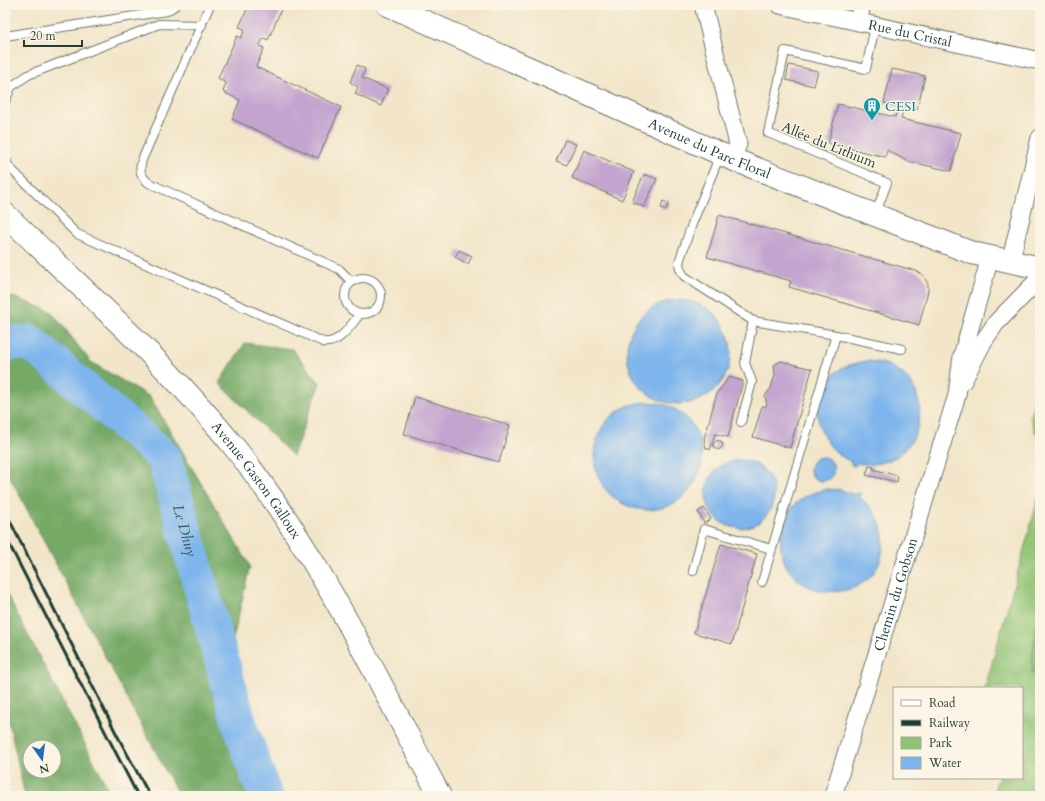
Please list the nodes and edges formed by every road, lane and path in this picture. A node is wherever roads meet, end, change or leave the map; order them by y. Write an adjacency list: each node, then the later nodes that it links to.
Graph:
1 (176, 5): 10 (lane)
2 (210, 5): 8 (lane)
3 (388, 5): 14 (main road, Avenue du Parc Floral)
4 (703, 5): 14 (street)
5 (780, 5): 7 (street, Rue du Cristal)
6 (862, 5): 7 (street)
7 (858, 22): 9 (street, Rue du Cristal)
8 (202, 25): 12 (lane); 21 (lane)
9 (876, 26): 11 (street, Rue du Cristal); 17 (lane, Allée du Lithium)
10 (5, 36)
11 (1040, 61)
12 (5, 102)
13 (1040, 138): 18 (street, Chemin du Gobson)
14 (726, 157): 17 (main road, Avenue du Parc Floral); 23 (lane)
15 (5, 158): 22 (lane)
16 (5, 214): 31 (main road, Avenue Gaston Galloux)
17 (875, 216): 18 (main road, Avenue du Parc Floral)
18 (1000, 260): 19 (main road, Avenue du Parc Floral); 26 (street, Chemin du Gobson)
19 (1040, 268)
20 (1040, 278): 26 (street, Chemin du Gobson)
21 (352, 282): 22 (lane); 22 (lane)
22 (360, 314)
23 (753, 321): 24 (lane); 27 (lane)
24 (836, 335): 25 (lane); 28 (lane)
25 (902, 349)
26 (958, 392): 32 (street, Chemin du Gobson)
27 (742, 422)
28 (772, 549): 29 (lane); 30 (lane)
29 (693, 572)
30 (762, 582)
31 (440, 796)
32 (834, 796)

